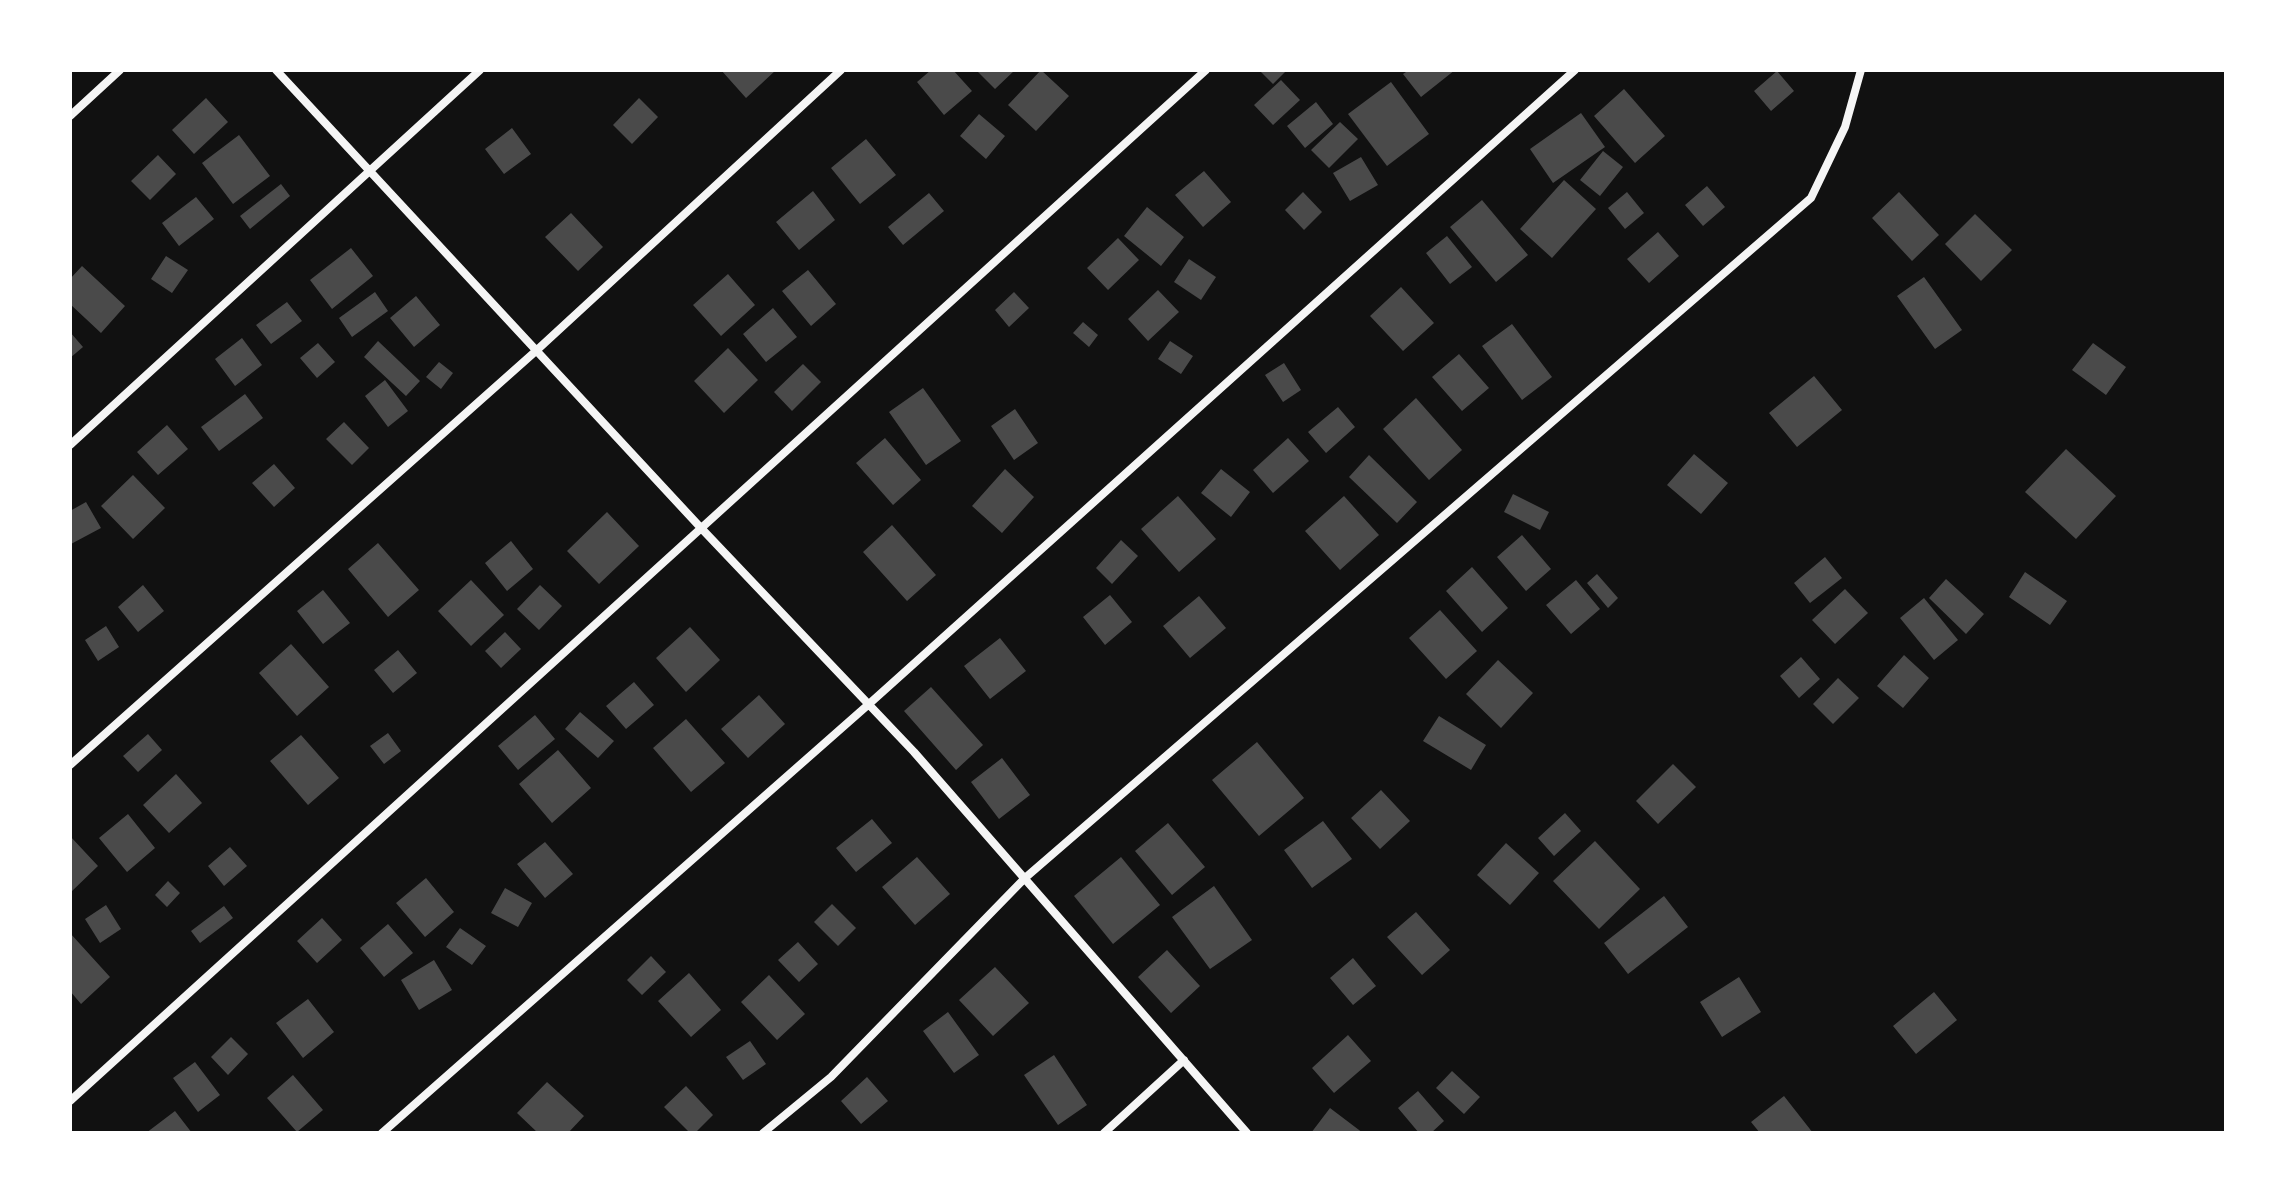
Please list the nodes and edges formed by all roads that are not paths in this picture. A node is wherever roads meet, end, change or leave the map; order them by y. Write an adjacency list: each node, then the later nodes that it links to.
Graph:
1 (120, 70): 8 (street)
2 (276, 70): 9 (street)
3 (480, 70): 9 (street)
4 (841, 70): 10 (street)
5 (1206, 70): 12 (street)
6 (1575, 70): 13 (street)
7 (1861, 70): 15 (street)
8 (70, 116)
9 (371, 170): 10 (street); 11 (street)
10 (537, 350): 12 (street); 14 (street)
11 (70, 445)
12 (701, 528): 13 (street); 17 (street)
13 (869, 704): 15 (street); 18 (street)
14 (70, 765)
15 (1025, 878): 16 (street); 19 (street)
16 (1184, 1060): 20 (street); 21 (street)
17 (70, 1101)
18 (382, 1133)
19 (763, 1133)
20 (1104, 1133)
21 (1247, 1133)

